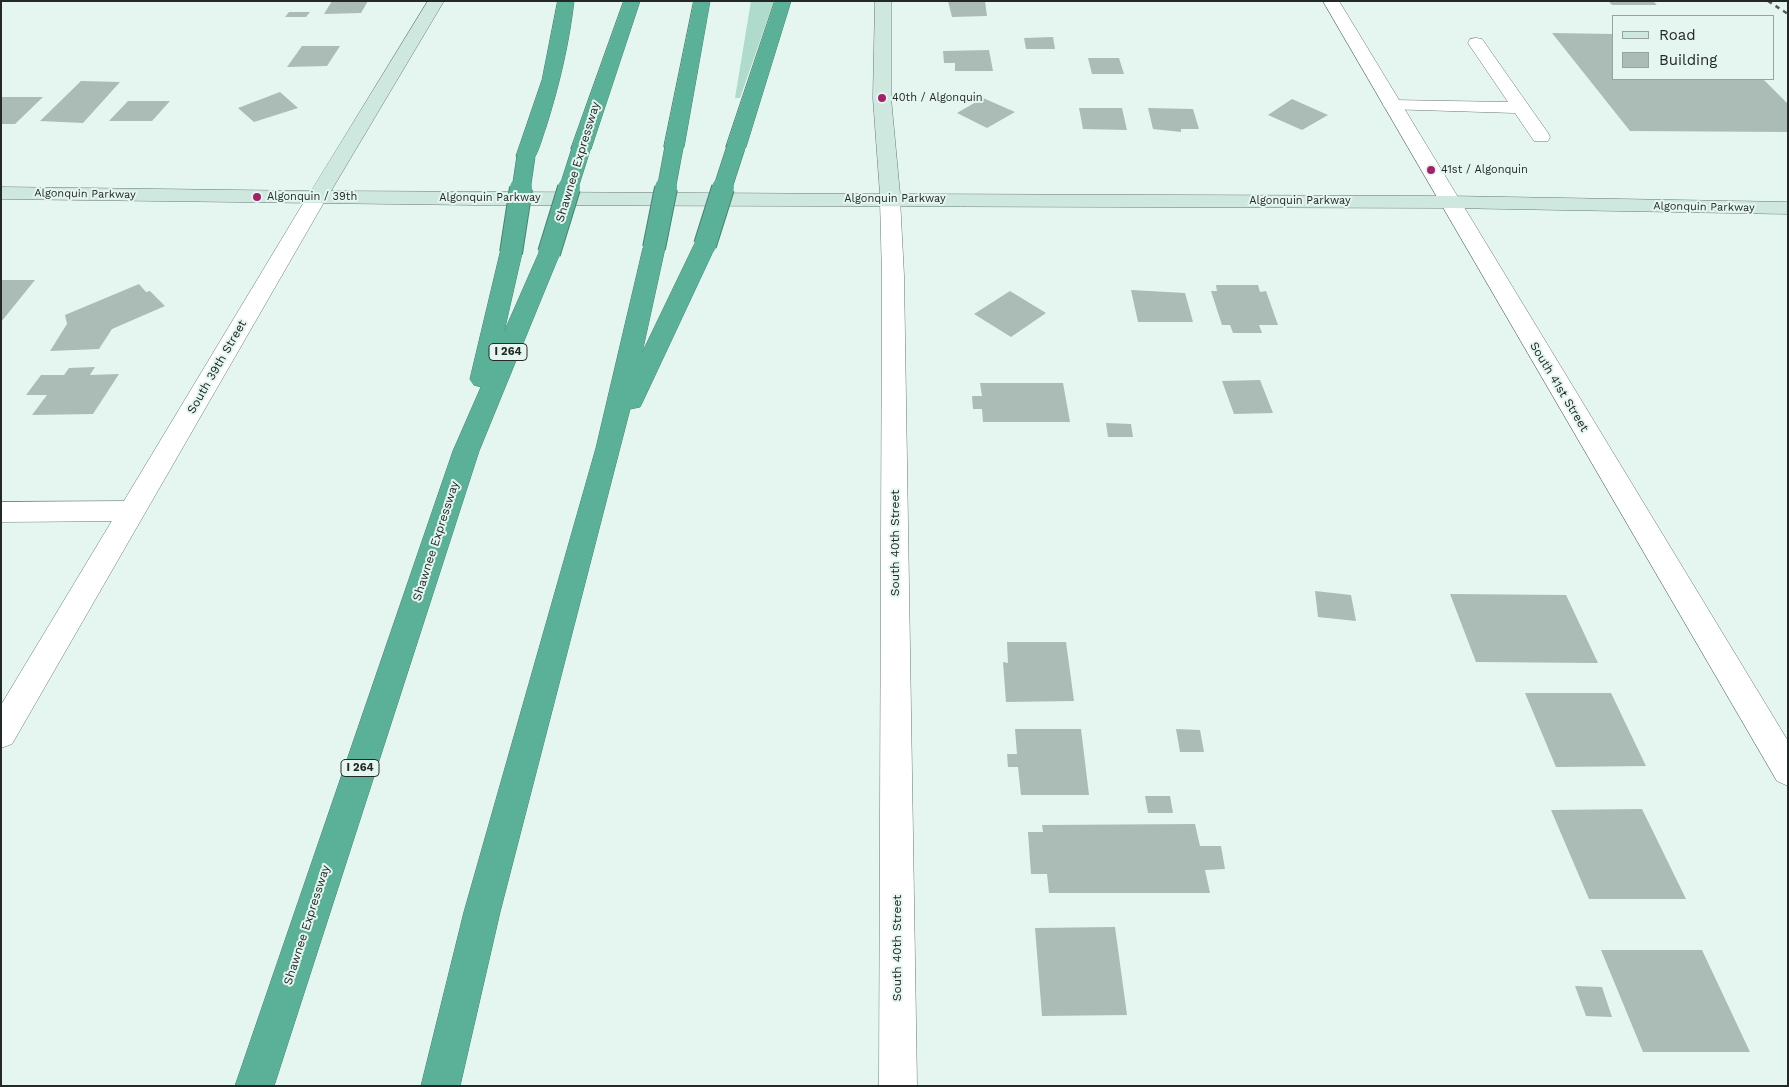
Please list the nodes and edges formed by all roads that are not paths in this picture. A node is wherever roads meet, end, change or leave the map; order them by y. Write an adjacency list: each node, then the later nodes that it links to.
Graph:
1 (436, 1): 13 (main road, South 39th Street)
2 (566, 1): 18 (highway, bridge)
3 (632, 1): 18 (highway, Shawnee Expressway / I 264, bridge)
4 (702, 1): 17 (highway, bridge)
5 (783, 1): 17 (highway, bridge)
6 (883, 1): 14 (main road, South 40th Street)
7 (1331, 1): 9 (street, South 41st Street)
8 (1476, 43): 10 (street)
9 (1392, 105): 10 (street); 15 (street, South 41st Street)
10 (1521, 108): 11 (street)
11 (1541, 137)
12 (1, 193): 13 (main road, Algonquin Parkway)
13 (317, 197): 14 (main road, Algonquin Parkway); 19 (street, South 39th Street)
14 (890, 199): 15 (main road, Algonquin Parkway); 25 (street, South 40th Street)
15 (1449, 202): 16 (main road, Algonquin Parkway); 22 (street, South 41st Street)
16 (1788, 208)
17 (609, 448): 24 (highway)
18 (466, 451): 23 (highway, Shawnee Expressway / I 264)
19 (132, 511): 20 (street); 21 (street, South 39th Street)
20 (1, 512)
21 (1, 734)
22 (1788, 771)
23 (254, 1086)
24 (440, 1086)
25 (898, 1086)

